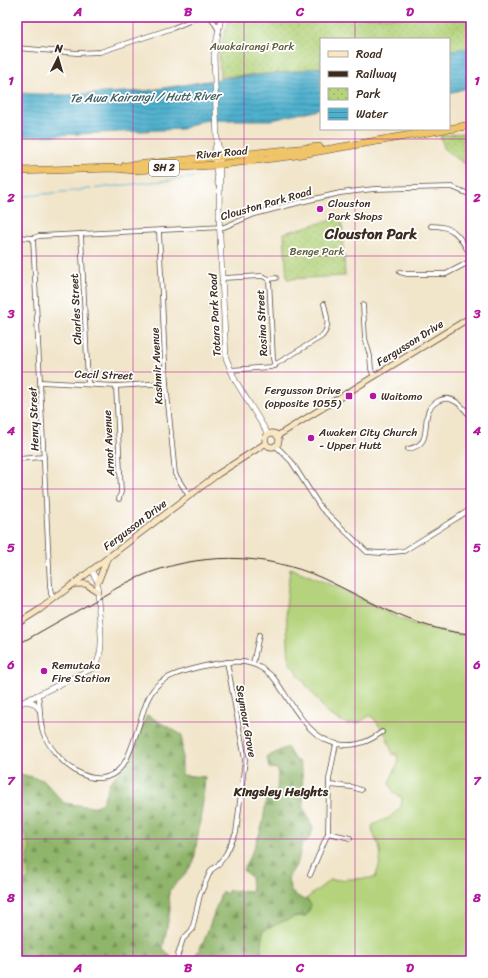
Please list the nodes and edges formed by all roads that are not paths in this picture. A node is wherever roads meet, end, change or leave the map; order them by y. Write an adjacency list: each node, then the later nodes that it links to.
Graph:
1 (200, 17): 5 (street)
2 (211, 17): 4 (street)
3 (221, 17): 4 (street, Totara Park Road)
4 (218, 29): 9 (street, Totara Park Road)
5 (17, 48)
6 (471, 125): 7 (highway)
7 (450, 128)
8 (440, 130): 9 (highway, River Road / SH 2)
9 (218, 161): 10 (highway, River Road / SH 2); 13 (street, Totara Park Road)
10 (17, 171)
11 (471, 195): 13 (street, Clouston Park Road)
12 (430, 226): 18 (street)
13 (220, 227): 14 (street, Clouston Park Road); 21 (street, Totara Park Road)
14 (160, 231): 15 (street, Clouston Park Road); 32 (street, Kashmir Avenue)
15 (81, 234): 17 (street, Clouston Park Road); 31 (street, Charles Street)
16 (17, 237): 17 (street, Clouston Park Road)
17 (33, 238): 30 (street, Henry Street)
18 (471, 256)
19 (471, 261): 20 (street)
20 (400, 272)
21 (223, 278): 23 (street, Rosina Street); 28 (street, Totara Park Road)
22 (276, 278): 23 (street, Rosina Street)
23 (269, 279): 27 (street, Rosina Street)
24 (324, 304): 27 (street)
25 (364, 305): 29 (street)
26 (471, 317): 29 (main road, Fergusson Drive)
27 (275, 366): 28 (street)
28 (230, 370): 35 (street, Totara Park Road)
29 (374, 377): 36 (main road, Fergusson Drive)
30 (41, 382): 31 (street, Cecil Street); 40 (street, Henry Street)
31 (88, 383): 33 (street, Cecil Street)
32 (166, 384): 33 (street, Cecil Street); 42 (street, Kashmir Avenue)
33 (116, 386): 43 (street, Arnot Avenue)
34 (471, 417): 39 (street)
35 (268, 434): 36 (main road); 37 (main road)
36 (277, 436): 38 (main road)
37 (266, 443): 38 (main road); 42 (main road, Fergusson Drive)
38 (276, 445): 44 (street)
39 (408, 449)
40 (44, 457): 41 (street); 50 (street, Henry Street)
41 (17, 459)
42 (189, 496): 45 (main road, Fergusson Drive)
43 (119, 499)
44 (471, 509)
45 (107, 559): 46 (main road, Fergusson Drive); 47 (main road)
46 (90, 572): 47 (street); 48 (main road, Fergusson Drive); 49 (street)
47 (98, 582): 49 (street)
48 (73, 584): 49 (main road); 50 (main road, Fergusson Drive)
49 (97, 590): 55 (street)
50 (54, 598): 51 (main road, Fergusson Drive)
51 (17, 624)
52 (259, 635): 54 (street)
53 (227, 662): 54 (street); 58 (street); 66 (street, Seymour Grove)
54 (253, 664): 60 (street)
55 (38, 696): 56 (street); 58 (street)
56 (26, 701): 57 (street); 58 (street)
57 (17, 705)
58 (39, 709)
59 (382, 732): 60 (street)
60 (336, 744): 61 (street)
61 (329, 785): 62 (street); 63 (street)
62 (361, 790)
63 (328, 833): 64 (street); 65 (street)
64 (350, 838)
65 (310, 874)
66 (176, 961)

